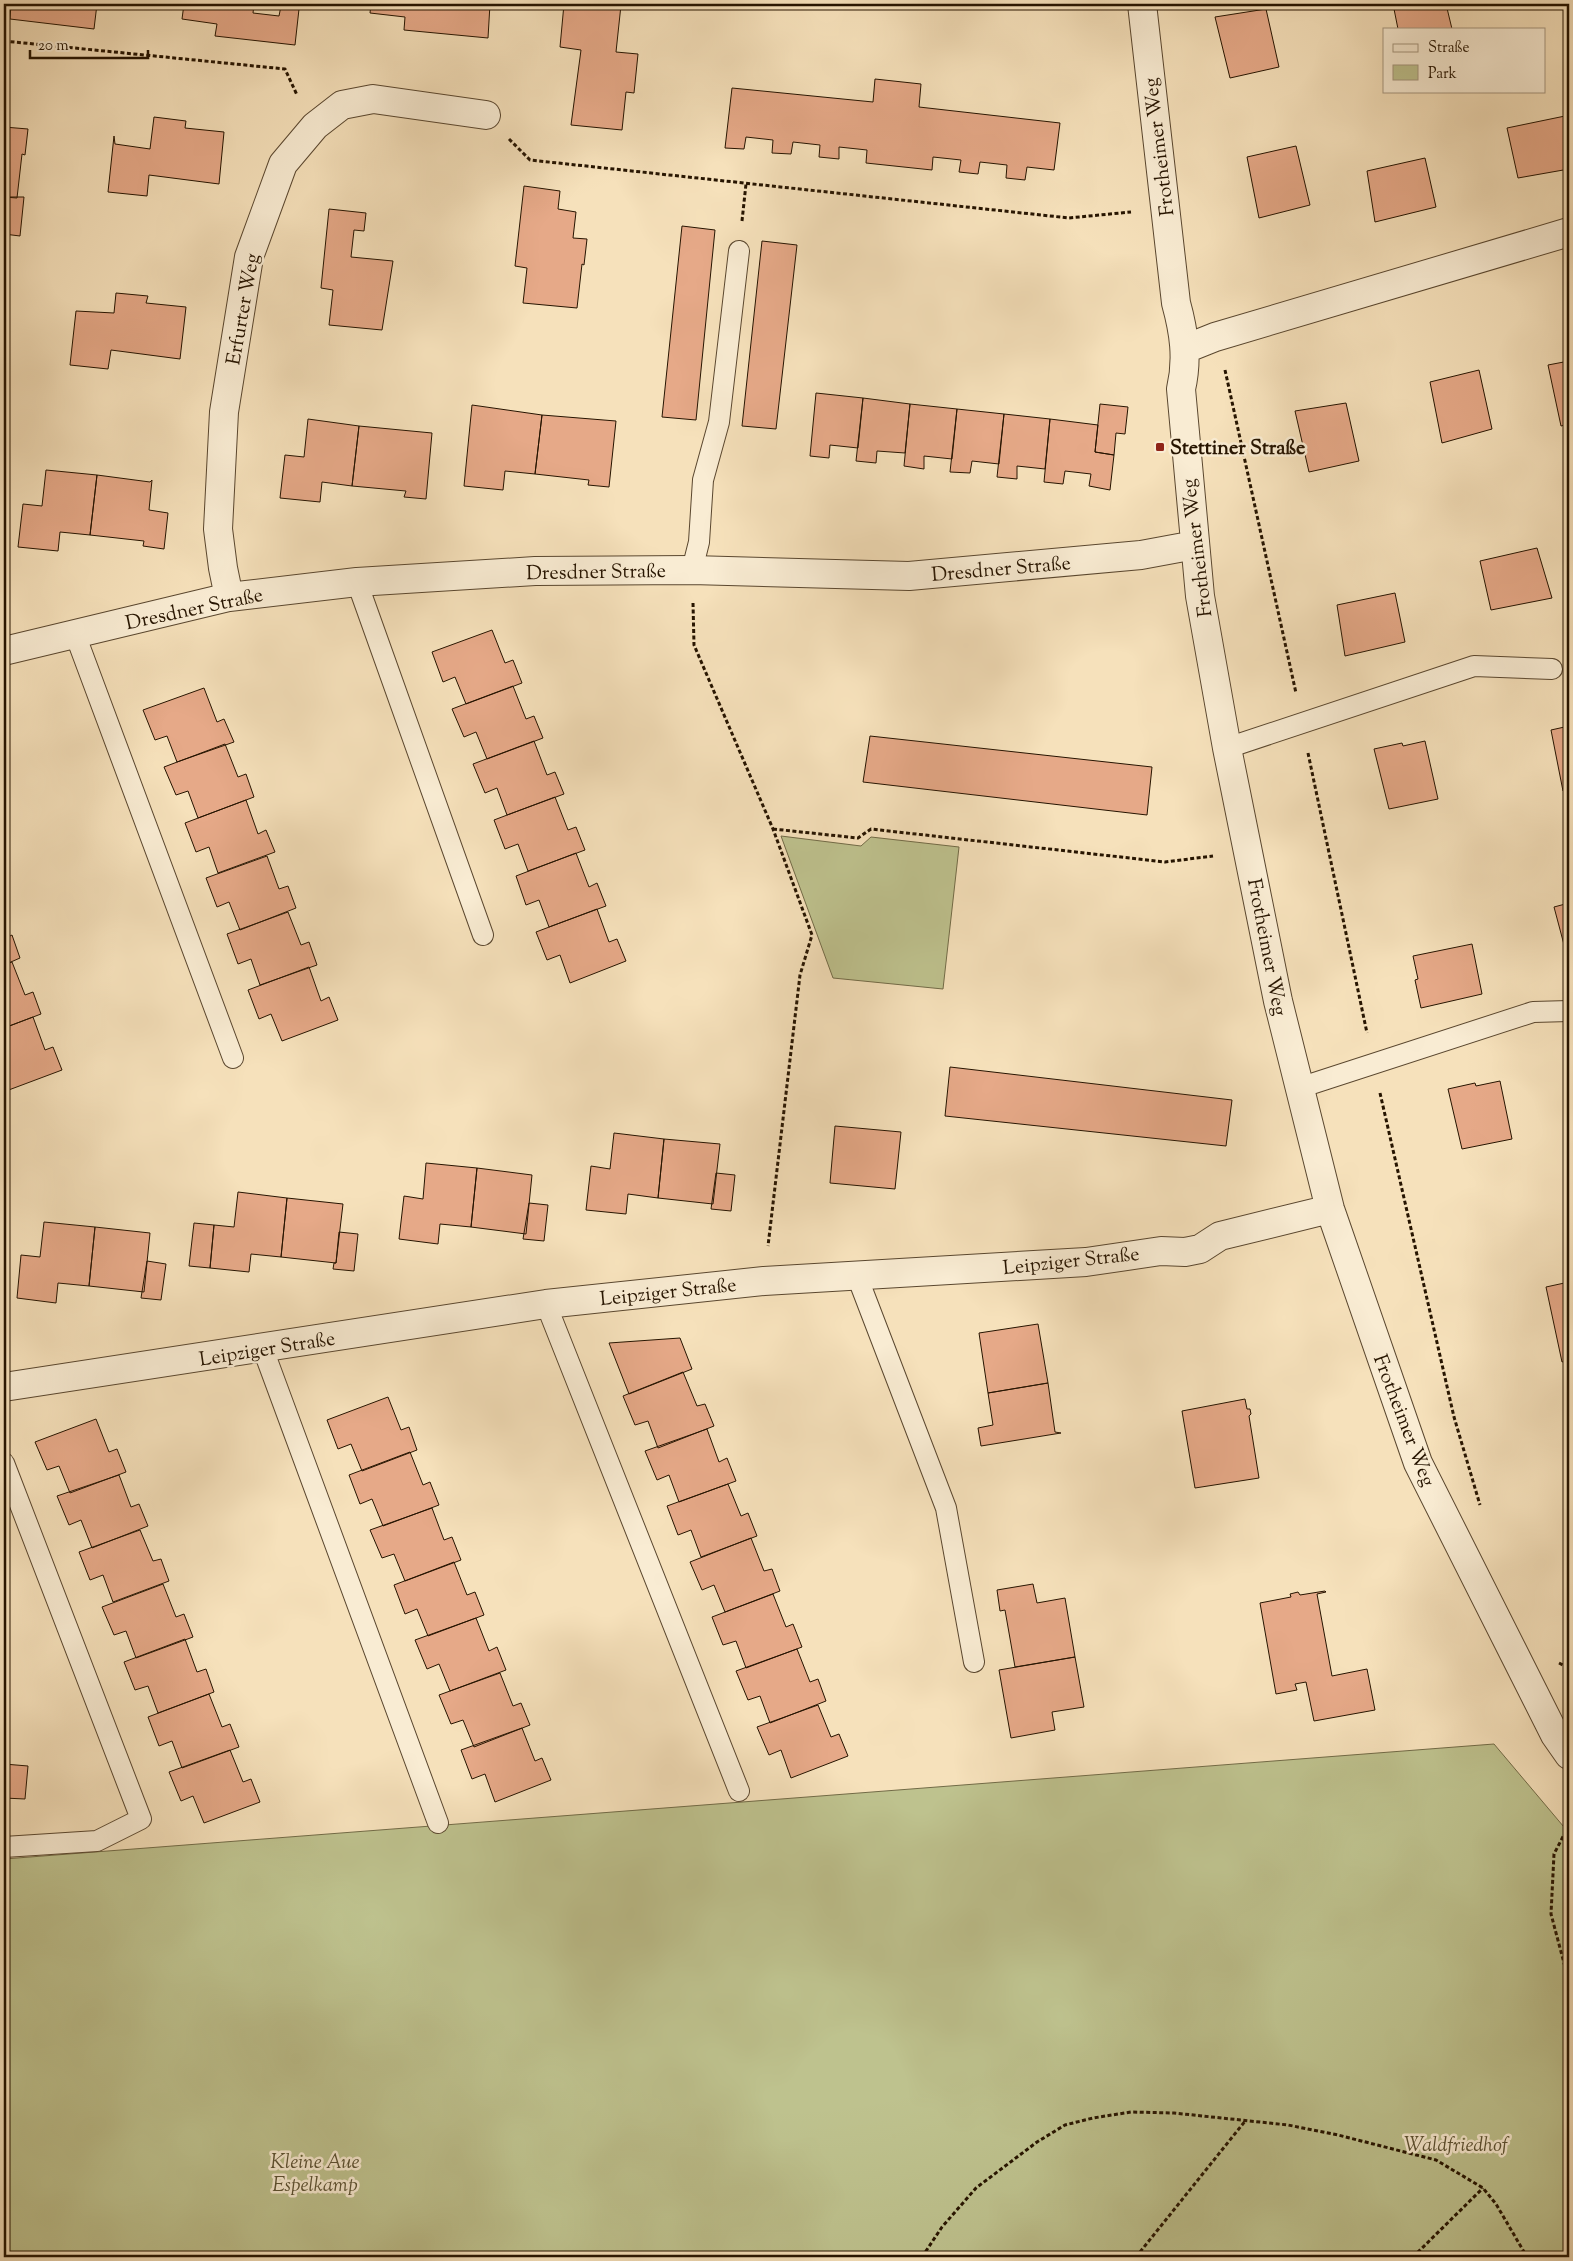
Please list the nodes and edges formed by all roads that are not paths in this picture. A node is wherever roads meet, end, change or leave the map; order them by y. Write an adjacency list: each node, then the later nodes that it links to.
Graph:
1 (1142, 4): 5 (street, Frotheimer Weg)
2 (486, 115): 9 (street, Erfurter Weg)
3 (1569, 232): 5 (street)
4 (738, 251): 7 (lane)
5 (1185, 349): 6 (street, Frotheimer Weg)
6 (1195, 545): 7 (street, Dresdner Straße); 13 (street, Frotheimer Weg)
7 (692, 570): 8 (street, Dresdner Straße)
8 (357, 582): 9 (street, Dresdner Straße); 14 (lane)
9 (229, 597): 10 (street, Dresdner Straße)
10 (75, 634): 11 (street, Dresdner Straße); 16 (lane)
11 (4, 651)
12 (1552, 669): 13 (lane)
13 (1227, 748): 17 (street, Frotheimer Weg)
14 (484, 935)
15 (1569, 1011): 17 (lane)
16 (233, 1058)
17 (1299, 1088): 18 (street, Frotheimer Weg)
18 (1330, 1209): 19 (street, Leipziger Straße); 25 (street, Frotheimer Weg)
19 (856, 1276): 20 (street, Leipziger Straße); 24 (lane)
20 (546, 1304): 21 (street, Leipziger Straße); 26 (lane)
21 (263, 1349): 22 (street, Leipziger Straße); 27 (lane)
22 (4, 1387)
23 (4, 1463): 28 (lane)
24 (974, 1662)
25 (1565, 1740)
26 (739, 1791)
27 (438, 1823)
28 (4, 1847)

